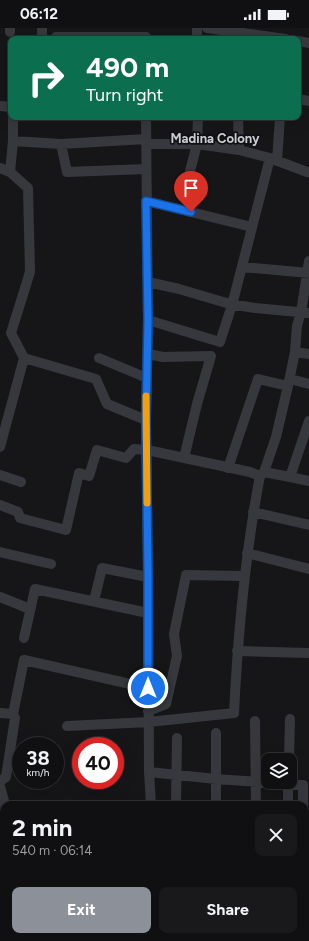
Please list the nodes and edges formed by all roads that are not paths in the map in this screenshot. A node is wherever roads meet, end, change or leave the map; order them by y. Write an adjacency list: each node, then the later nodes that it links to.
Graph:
1 (207, 28): 2 (street)
2 (237, 33): 5 (street)
3 (146, 35): 4 (street)
4 (101, 36)
5 (279, 36)
6 (13, 120): 11 (street)
7 (146, 120): 12 (street)
8 (198, 120): 14 (street)
9 (238, 120): 15 (street)
10 (280, 120): 16 (street)
11 (13, 141): 13 (street); 18 (street)
12 (146, 142): 13 (street); 14 (street); 17 (street)
13 (61, 144): 17 (street)
14 (197, 144): 15 (street); 19 (street)
15 (238, 150): 16 (street)
16 (273, 160): 20 (street); 22 (street)
17 (146, 169): 21 (street)
18 (5, 170): 33 (street)
19 (190, 171)
20 (309, 172)
21 (146, 201): 22 (street); 26 (street)
22 (252, 227): 24 (street)
23 (309, 261): 25 (street)
24 (242, 267): 25 (street); 27 (street)
25 (308, 273): 28 (street)
26 (148, 282): 27 (street); 29 (street)
27 (232, 305): 28 (street); 29 (street)
28 (305, 312): 30 (street)
29 (148, 320): 31 (street)
30 (295, 352): 32 (street); 36 (street)
31 (148, 354): 35 (street); 42 (street)
32 (309, 354)
33 (24, 358): 38 (street); 40 (street)
34 (100, 358): 35 (street)
35 (147, 378): 38 (street)
36 (289, 383): 37 (street); 43 (street); 44 (street)
37 (309, 384)
38 (146, 420): 41 (street)
39 (308, 426): 46 (street)
40 (0, 447)
41 (147, 450): 42 (street); 49 (street); 56 (street)
42 (184, 458): 43 (street)
43 (228, 468): 44 (street)
44 (262, 474): 46 (street); 50 (street)
45 (0, 475): 48 (street)
46 (290, 478): 47 (street)
47 (309, 481)
48 (21, 482)
49 (0, 506)
50 (253, 512): 51 (street); 53 (street)
51 (309, 525)
52 (0, 552): 54 (street)
53 (247, 553): 55 (street); 57 (street)
54 (51, 564)
55 (309, 569)
56 (148, 576): 59 (street); 61 (street)
57 (244, 576): 63 (street); 66 (street)
58 (0, 597): 60 (street)
59 (94, 602): 60 (street); 61 (street)
60 (30, 609): 62 (street)
61 (148, 613): 65 (street)
62 (24, 638)
63 (237, 651): 64 (street); 71 (street)
64 (309, 653)
65 (148, 688): 66 (street); 68 (street)
66 (148, 711): 71 (street)
67 (0, 713): 68 (street)
68 (13, 714): 79 (street)
69 (290, 719): 75 (street)
70 (255, 721): 80 (street)
71 (149, 722): 72 (street); 76 (street)
72 (67, 726)
73 (216, 733): 78 (street)
74 (177, 738): 77 (street)
75 (289, 753)
76 (149, 772): 77 (street); 86 (street)
77 (177, 775): 78 (street); 87 (street)
78 (216, 779): 80 (street); 88 (street)
79 (0, 780)
80 (255, 782): 81 (street); 89 (street)
81 (261, 782)
82 (297, 784): 91 (street)
83 (0, 786): 85 (street)
84 (288, 789): 90 (street)
85 (4, 801)
86 (151, 801)
87 (176, 801)
88 (216, 801)
89 (256, 801)
90 (288, 801)
91 (303, 801)

